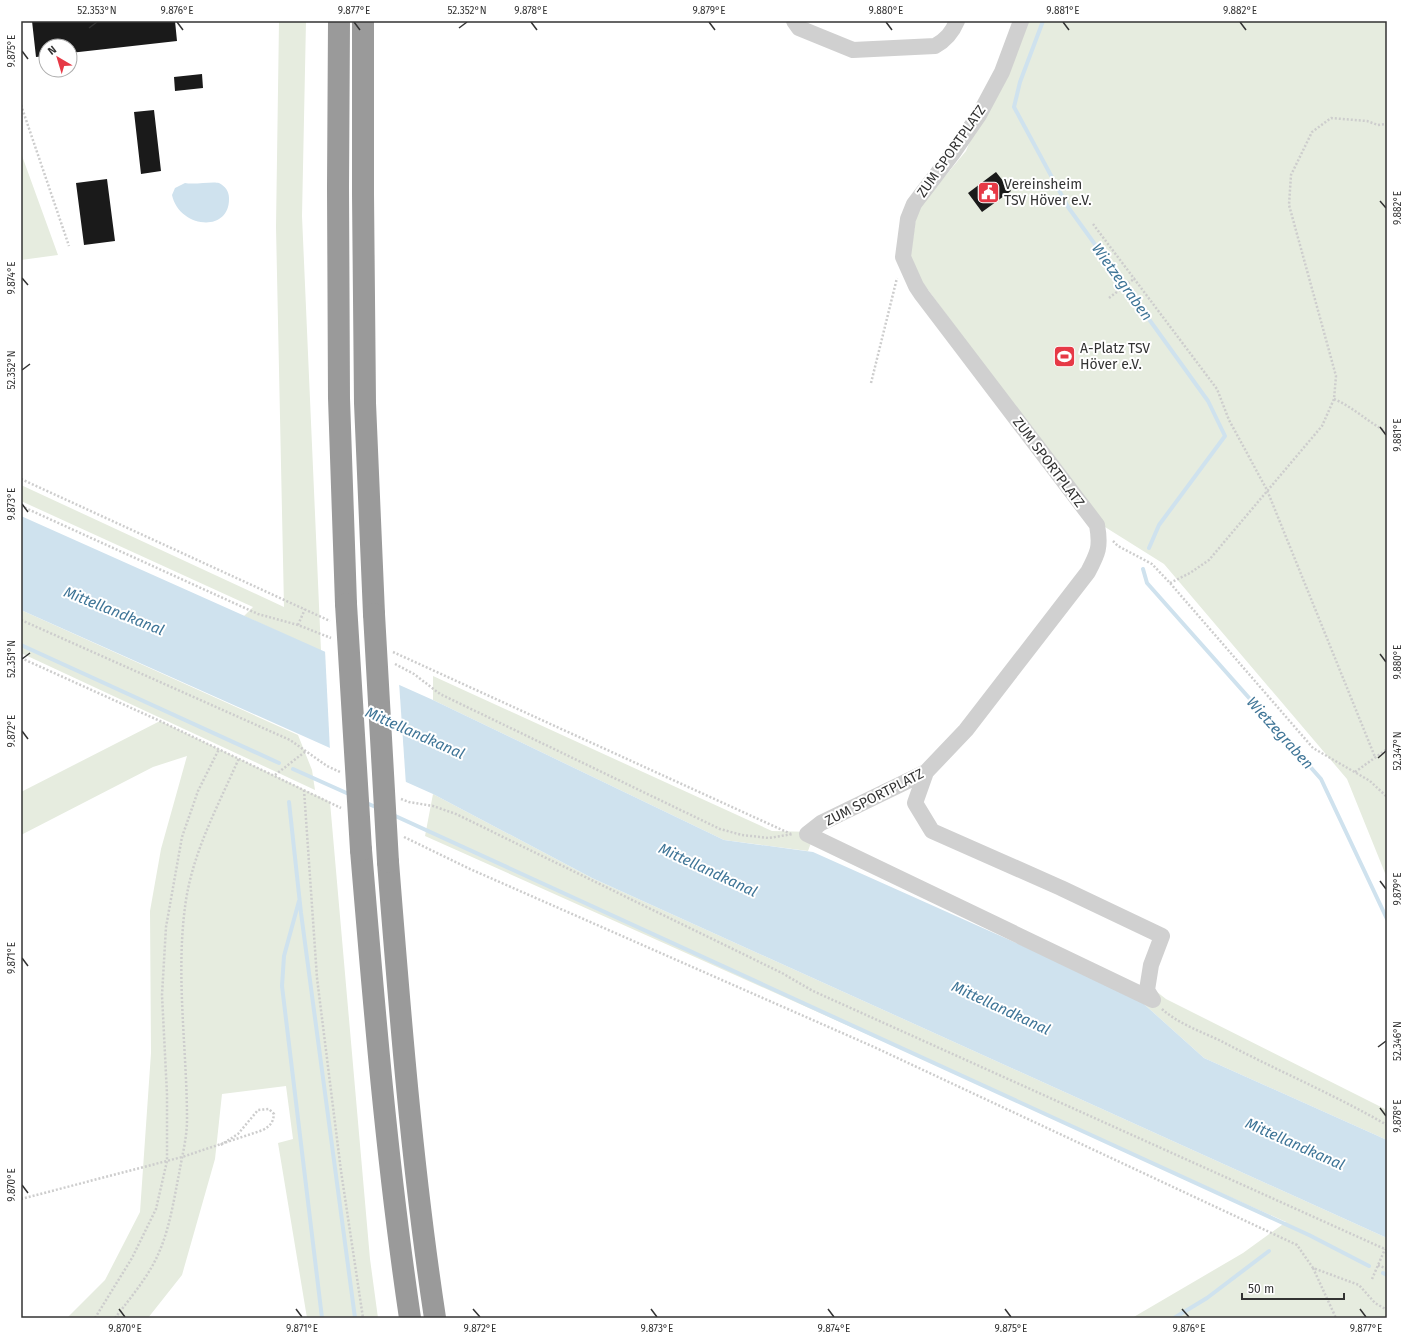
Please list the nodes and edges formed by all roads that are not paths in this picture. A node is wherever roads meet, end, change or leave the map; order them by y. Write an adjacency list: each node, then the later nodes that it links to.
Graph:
1 (339, 21): 7 (highway, bridge)
2 (364, 21): 8 (highway, bridge)
3 (794, 21): 4 (street)
4 (957, 21)
5 (1021, 21): 6 (street, ZUM SPORTPLATZ)
6 (926, 772): 6 (street, ZUM SPORTPLATZ)
7 (410, 1318)
8 (435, 1318)

